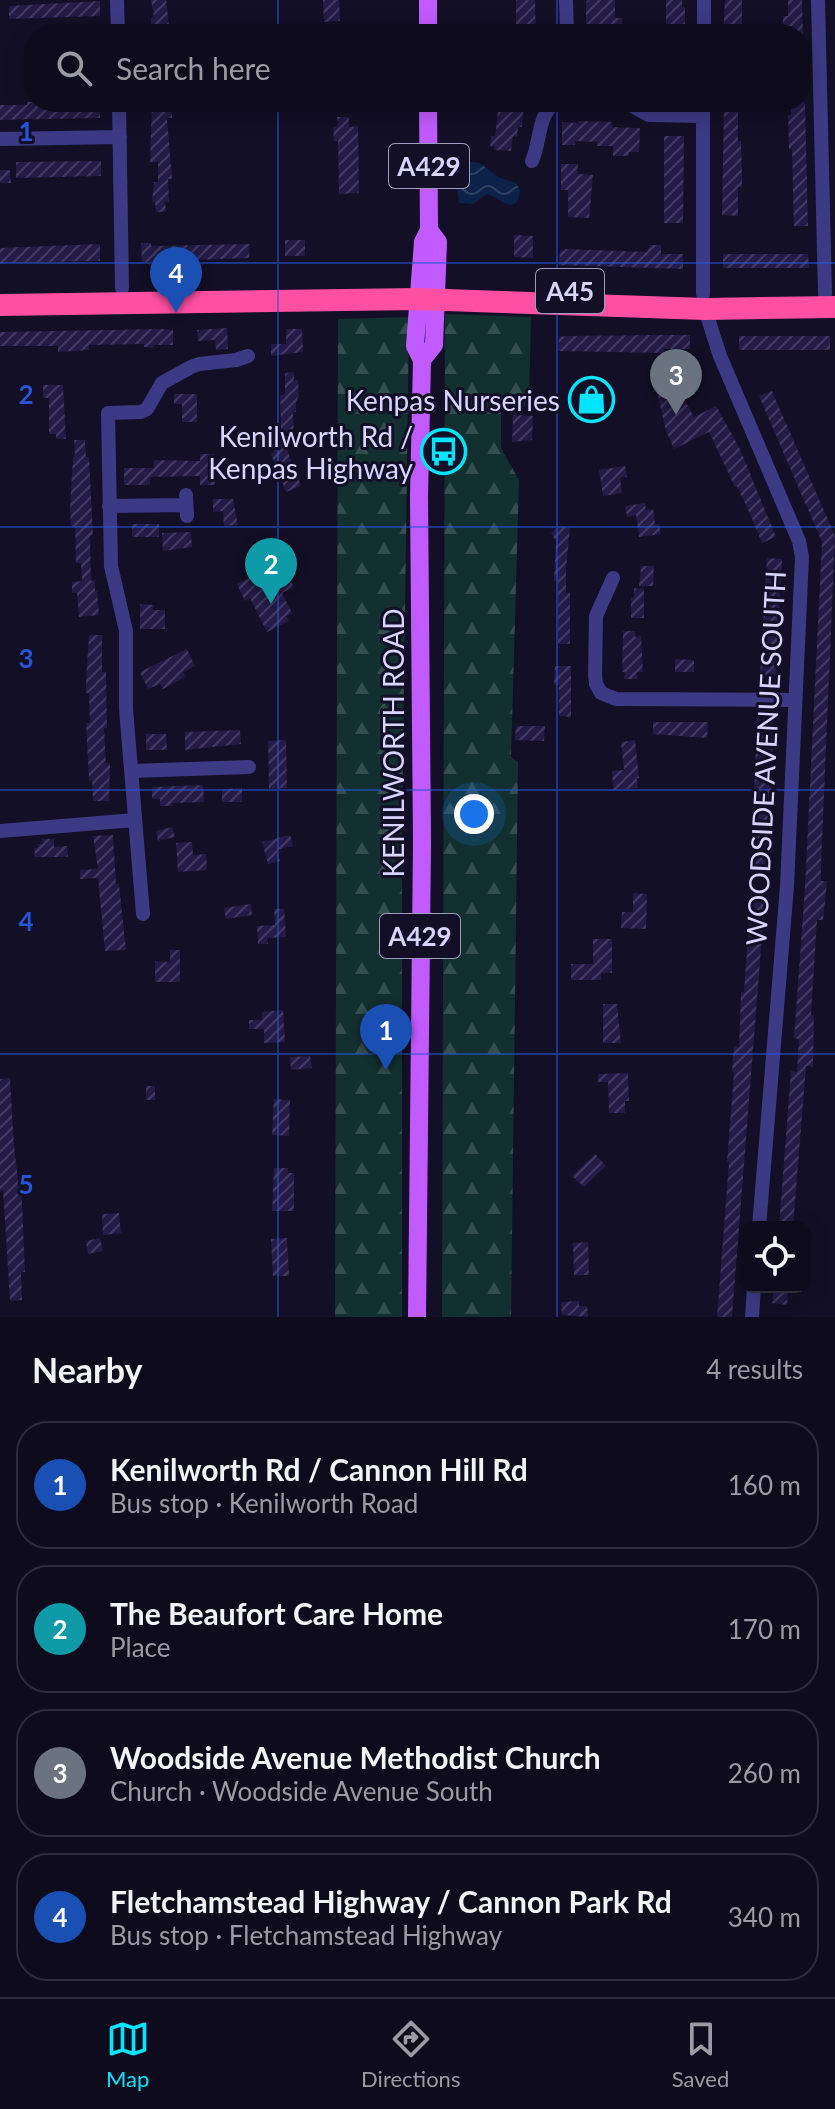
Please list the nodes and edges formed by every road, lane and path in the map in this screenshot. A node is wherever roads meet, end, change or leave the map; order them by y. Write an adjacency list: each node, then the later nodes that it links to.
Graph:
1 (117, 0): 6 (street)
2 (428, 0): 7 (main road)
3 (566, 0): 8 (street)
4 (704, 0): 9 (street)
5 (818, 0): 22 (street)
6 (118, 24)
7 (428, 24)
8 (567, 24)
9 (704, 24)
10 (119, 112): 16 (street)
11 (428, 112): 21 (main road, KENILWORTH ROAD / A429)
12 (545, 112): 18 (street)
13 (643, 112): 14 (street)
14 (676, 112)
15 (703, 112): 23 (street, WOODSIDE AVENUE SOUTH)
16 (120, 137): 17 (street); 19 (street)
17 (0, 139)
18 (532, 161)
19 (122, 288): 20 (highway, A45); 21 (highway, A45)
20 (0, 290)
21 (427, 293): 23 (highway, A45); 24 (highway, A45); 37 (main road, KENILWORTH ROAD / A429)
22 (832, 299): 23 (highway, A45)
23 (704, 302): 29 (street, WOODSIDE AVENUE SOUTH)
24 (0, 305)
25 (248, 356): 27 (street)
26 (186, 505): 27 (street)
27 (109, 506): 31 (street)
28 (613, 578): 29 (street)
29 (795, 700): 35 (street, WOODSIDE AVENUE SOUTH)
30 (249, 767): 31 (street)
31 (131, 771): 32 (street)
32 (135, 820): 33 (street); 34 (street)
33 (0, 831)
34 (143, 914)
35 (759, 1221)
36 (754, 1293): 38 (street)
37 (417, 1317)
38 (752, 1317)

